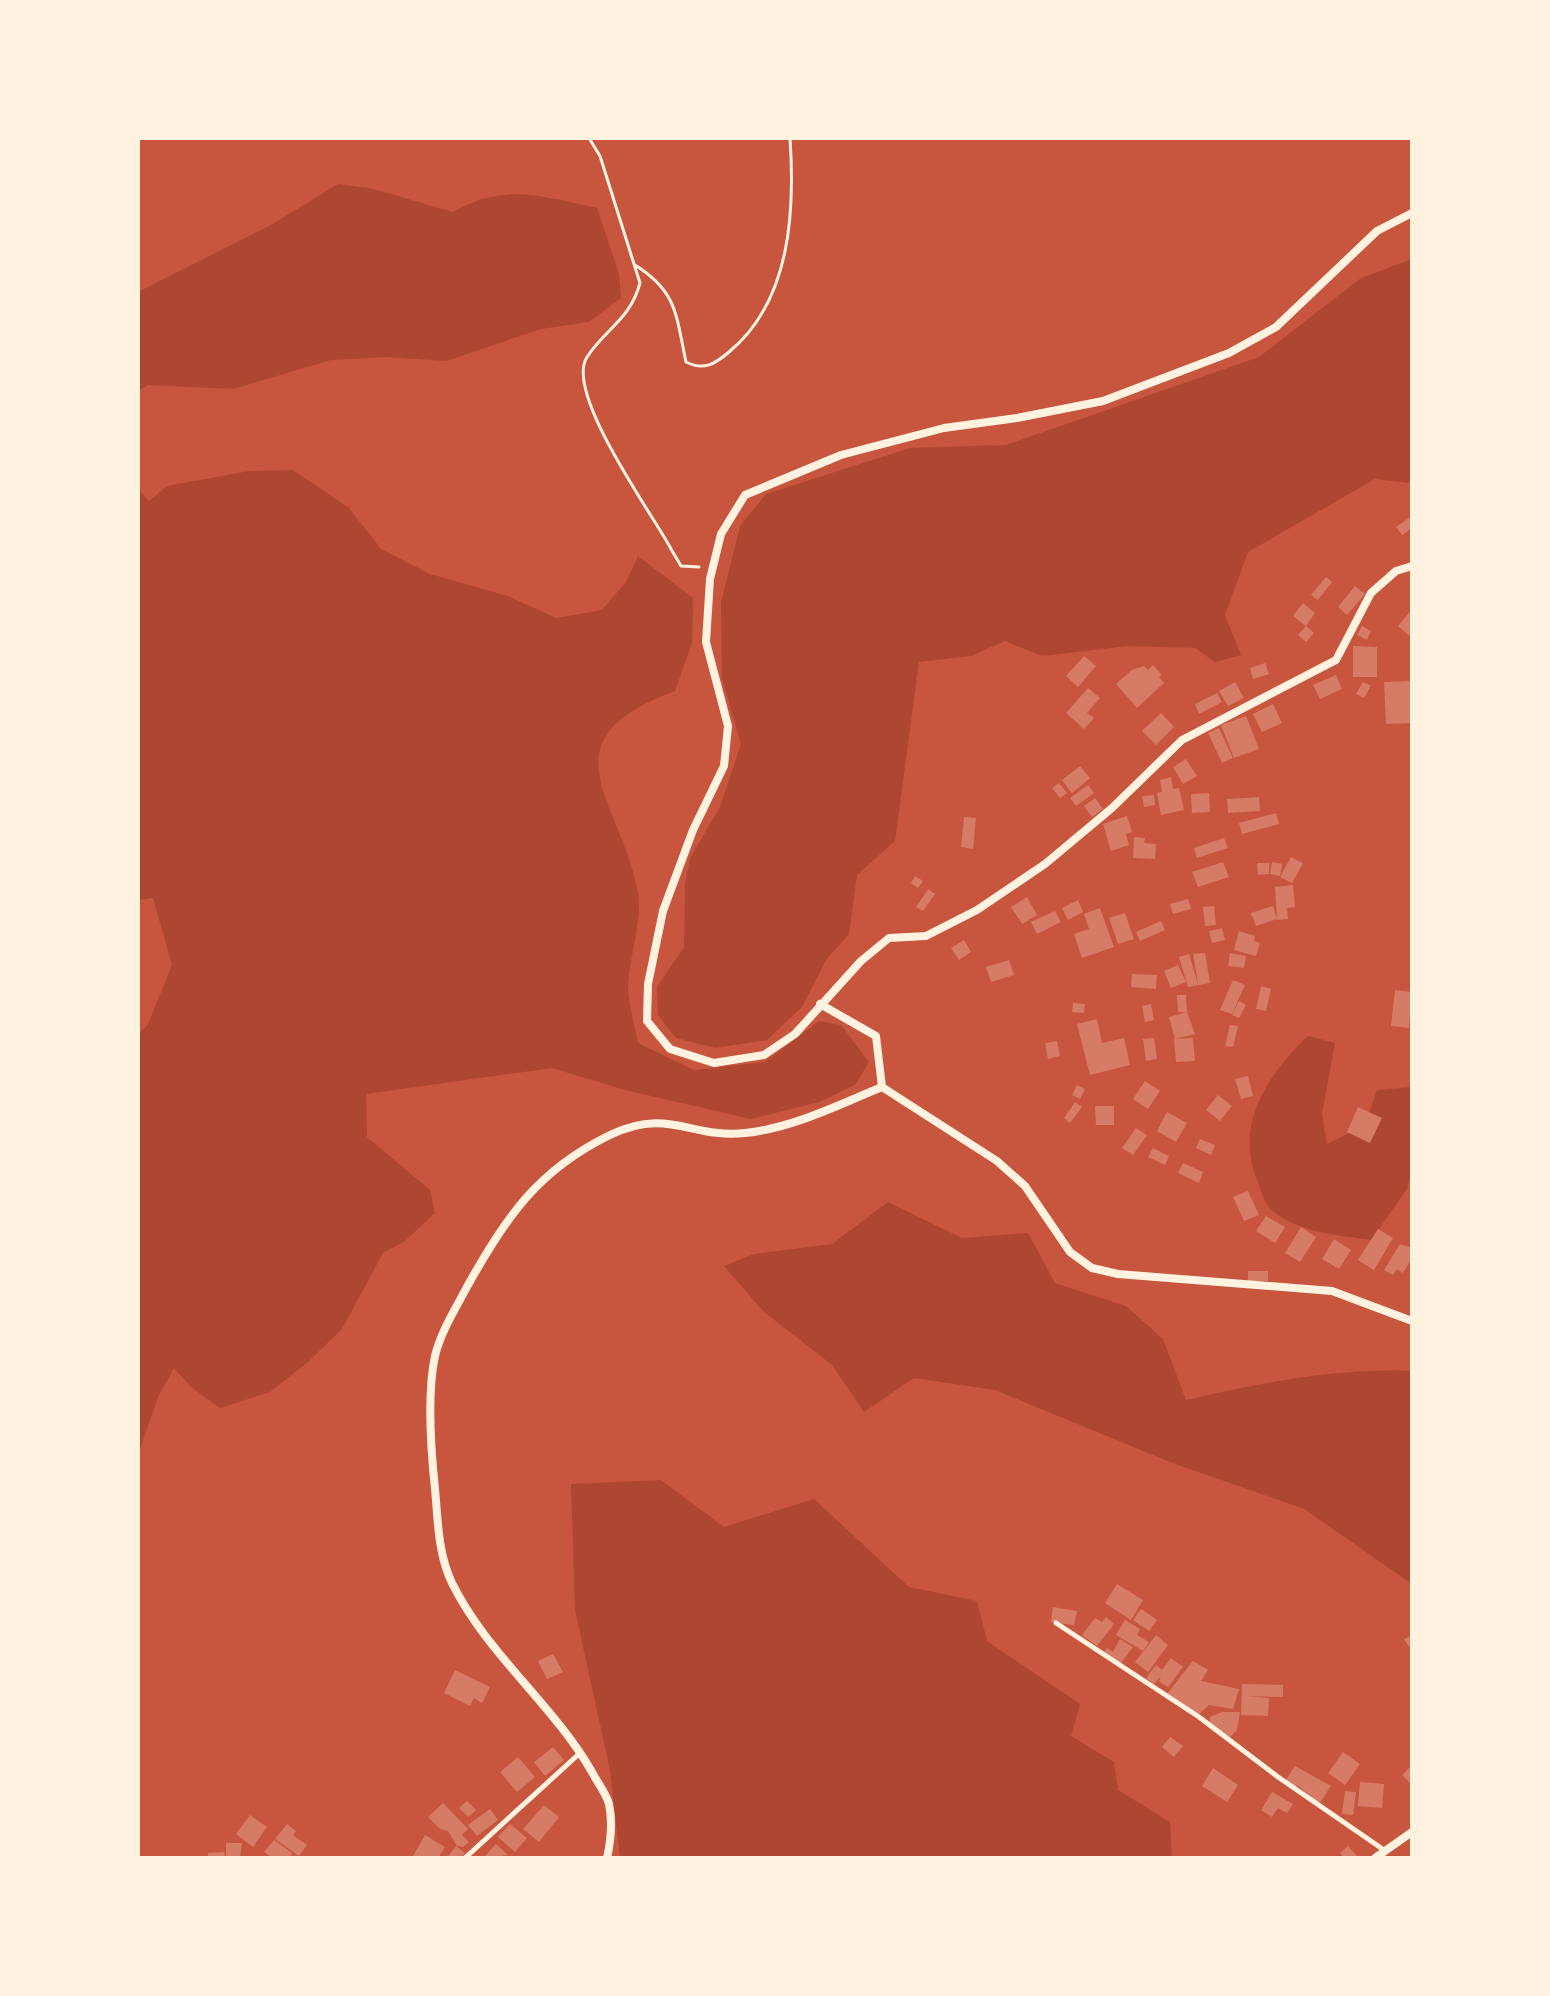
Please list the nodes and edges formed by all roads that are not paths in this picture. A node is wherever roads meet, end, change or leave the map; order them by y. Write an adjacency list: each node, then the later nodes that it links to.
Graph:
1 (1412, 213): 3 (street)
2 (1412, 566): 3 (street)
3 (820, 1004): 4 (street)
4 (882, 1087): 5 (street); 7 (street)
5 (1412, 1321)
6 (1056, 1623): 9 (lane)
7 (581, 1753): 10 (lane); 11 (street)
8 (1412, 1832): 9 (street)
9 (1384, 1850): 12 (street)
10 (465, 1858)
11 (607, 1858)
12 (1375, 1858)

